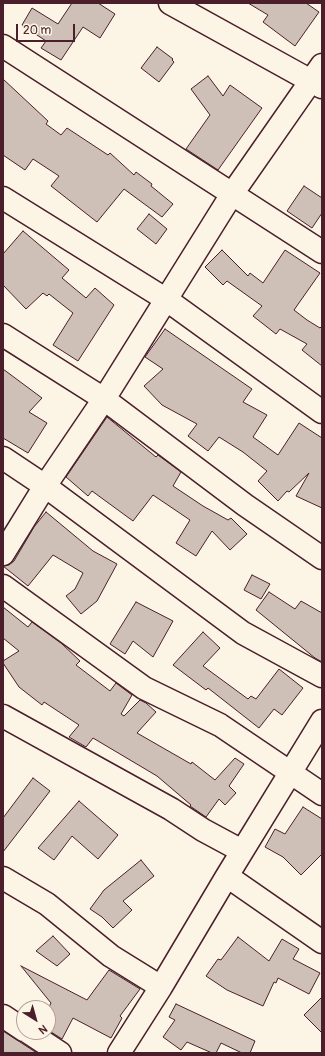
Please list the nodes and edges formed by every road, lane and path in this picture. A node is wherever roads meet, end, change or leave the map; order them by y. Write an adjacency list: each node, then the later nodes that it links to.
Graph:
1 (170, 3): 3 (street)
2 (3, 46): 4 (street)
3 (319, 78): 4 (street)
4 (232, 194): 6 (street); 7 (street)
5 (3, 198): 7 (street)
6 (322, 252)
7 (167, 300): 9 (street); 10 (street)
8 (3, 334): 9 (street)
9 (104, 400): 12 (street); 14 (street)
10 (322, 412)
11 (3, 458): 12 (street)
12 (45, 486): 13 (street); 16 (street)
13 (3, 554)
14 (322, 558)
15 (3, 586): 19 (street)
16 (322, 676)
17 (3, 716): 21 (street)
18 (322, 721): 19 (street)
19 (290, 773): 20 (street); 21 (street)
20 (322, 794)
21 (242, 851): 22 (street)
22 (227, 876): 24 (street); 25 (street)
23 (3, 878): 25 (street)
24 (322, 942)
25 (161, 988): 30 (street)
26 (3, 1016): 27 (street)
27 (16, 1025)
28 (40, 1040): 29 (street)
29 (60, 1053)
30 (119, 1053)

